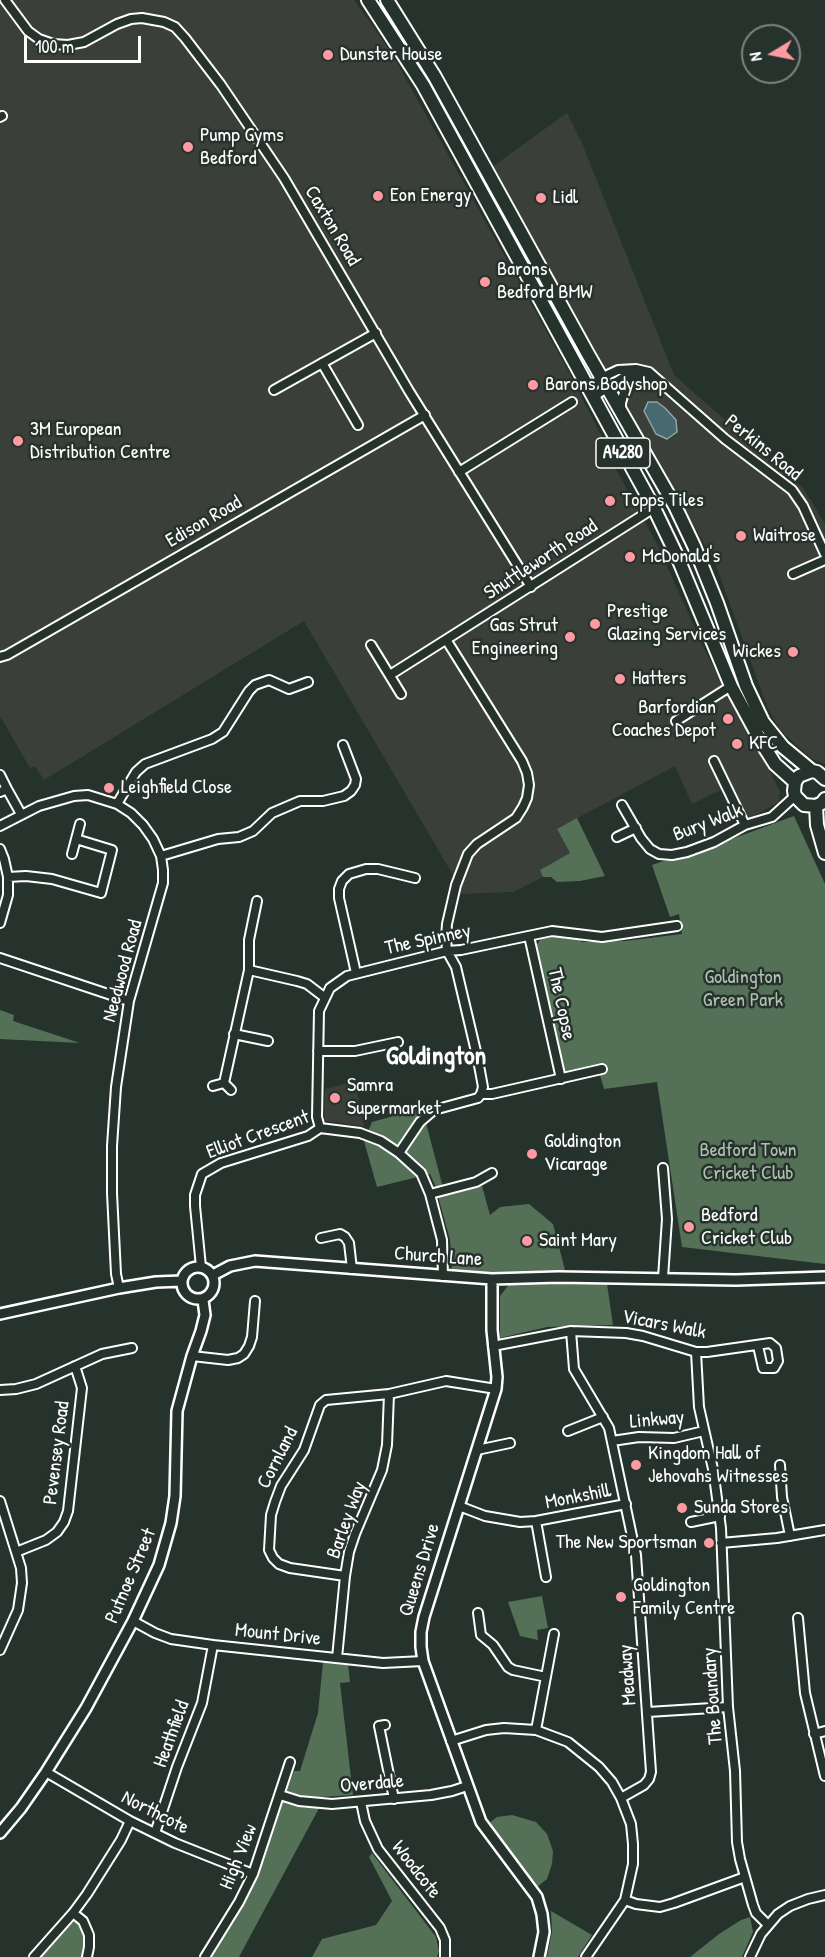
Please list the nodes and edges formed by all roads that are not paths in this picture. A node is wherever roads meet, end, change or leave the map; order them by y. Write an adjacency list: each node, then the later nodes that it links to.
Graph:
1 (5, 0): 4 (street, Caxton Road)
2 (368, 0): 10 (main road, A4280)
3 (387, 0): 8 (main road, A4280)
4 (376, 333): 5 (street); 13 (street, Caxton Road)
5 (322, 363): 9 (street); 14 (street)
6 (650, 380): 7 (street, Perkins Road); 8 (street, Perkins Road); 12 (street)
7 (661, 382): 8 (street, Perkins Road); 17 (street, Perkins Road)
8 (604, 383): 10 (street, Perkins Road); 12 (main road, A4280)
9 (274, 390)
10 (591, 393): 16 (main road, A4280)
11 (572, 402): 15 (street)
12 (622, 413): 31 (main road, A4280)
13 (424, 415): 15 (street, Caxton Road); 23 (street, Edison Road)
14 (358, 425)
15 (459, 472): 20 (street, Caxton Road)
16 (654, 508): 20 (street, Shuttleworth Road); 26 (main road, A4280)
17 (825, 554)
18 (825, 560): 19 (street)
19 (793, 574)
20 (531, 587): 21 (street, Shuttleworth Road)
21 (447, 641): 24 (street, Shuttleworth Road); 57 (street)
22 (372, 645): 24 (street)
23 (0, 657)
24 (390, 675): 27 (street)
25 (308, 682): 38 (street)
26 (732, 687): 28 (street); 34 (main road, A4280)
27 (401, 694)
28 (676, 721)
29 (343, 745): 50 (street)
30 (714, 760): 42 (street)
31 (812, 771): 33 (main road); 34 (main road)
32 (0, 775): 35 (street)
33 (825, 777)
34 (795, 783): 36 (main road)
35 (3, 790): 40 (street)
36 (795, 796): 37 (main road); 42 (street, Bury Walk)
37 (820, 803): 48 (main road)
38 (117, 804): 40 (street, Needwood Road); 50 (street, Needwood Road)
39 (622, 805): 44 (street, Bury Walk)
40 (21, 814): 43 (street, Needwood Road)
41 (80, 824): 46 (street)
42 (745, 825): 44 (street, Bury Walk)
43 (0, 826)
44 (636, 828): 45 (street)
45 (617, 837)
46 (76, 839): 49 (street); 51 (street)
47 (0, 849): 51 (street)
48 (825, 853)
49 (72, 854)
50 (161, 856): 62 (street, Needwood Road)
51 (8, 877): 54 (street)
52 (415, 878): 60 (street)
53 (257, 901): 59 (street)
54 (0, 923)
55 (677, 926): 56 (street, The Spinney)
56 (529, 936): 57 (street, The Spinney); 68 (street, The Copse)
57 (447, 951): 60 (street, The Spinney); 72 (street)
58 (0, 958): 62 (street)
59 (249, 970): 61 (street); 63 (street)
60 (356, 973): 61 (street, The Spinney)
61 (324, 998): 66 (street)
62 (129, 1001): 87 (street, Needwood Road)
63 (234, 1034): 64 (street); 69 (street)
64 (268, 1041)
65 (398, 1042): 66 (street)
66 (318, 1051): 73 (street)
67 (602, 1069): 68 (street)
68 (561, 1079): 72 (street)
69 (224, 1083): 70 (street); 71 (street)
70 (213, 1086)
71 (231, 1090)
72 (481, 1095): 74 (street)
73 (320, 1128): 74 (street, Elliot Crescent); 79 (street, Elliot Crescent)
74 (399, 1153): 77 (street, Elliot Crescent)
75 (663, 1168): 84 (street)
76 (492, 1173): 77 (street)
77 (430, 1194): 82 (street, Elliot Crescent)
78 (321, 1238): 80 (street)
79 (201, 1267): 81 (street); 86 (street)
80 (352, 1269): 81 (street, Church Lane); 82 (street, Church Lane)
81 (213, 1275): 88 (street)
82 (444, 1276): 85 (street, Church Lane)
83 (825, 1277): 84 (street, Church Lane)
84 (663, 1278): 85 (street, Church Lane)
85 (492, 1279): 92 (street, Queens Drive)
86 (182, 1281): 87 (street); 88 (street)
87 (119, 1288): 90 (street)
88 (203, 1300): 96 (street, Putnoe Street)
89 (255, 1301): 96 (street)
90 (0, 1314)
91 (571, 1331): 92 (street, Vicars Walk); 95 (street, Vicars Walk); 101 (street, Meadway)
92 (493, 1346): 98 (street, Queens Drive)
93 (758, 1346): 95 (street, Vicars Walk)
94 (132, 1348): 97 (street, Pevensey Road)
95 (696, 1352): 103 (street, The Boundary)
96 (192, 1356): 122 (street, Putnoe Street)
97 (75, 1366): 99 (street, Pevensey Road); 117 (street, Pevensey Road)
98 (496, 1389): 100 (street, Cornland); 106 (street, Queens Drive)
99 (0, 1390)
100 (389, 1394): 118 (street, Barley Way); 118 (street, Cornland)
101 (603, 1417): 102 (street); 104 (street, Meadway)
102 (568, 1431)
103 (704, 1431): 104 (street, Linkway); 111 (street, The Boundary)
104 (612, 1441): 109 (street, Meadway)
105 (510, 1443): 106 (street)
106 (477, 1450): 110 (street, Queens Drive)
107 (780, 1465): 115 (street)
108 (0, 1501): 117 (street)
109 (626, 1504): 112 (street, Monkshill); 130 (street, Meadway)
110 (459, 1506): 112 (street, Monkshill); 127 (street, Queens Drive)
111 (720, 1516): 113 (street); 116 (street, The Boundary)
112 (536, 1521): 119 (street, Monkshill)
113 (691, 1522)
114 (825, 1530): 115 (street)
115 (790, 1536): 116 (street)
116 (721, 1543): 129 (street, The Boundary)
117 (16, 1552): 125 (street)
118 (345, 1576): 126 (street, Barley Way)
119 (546, 1578)
120 (478, 1613): 128 (street)
121 (798, 1618): 134 (street)
122 (133, 1621): 124 (street, Mount Drive); 137 (street, Putnoe Street)
123 (554, 1634): 128 (street)
124 (213, 1645): 126 (street, Mount Drive); 146 (street, Heathfield)
125 (0, 1650)
126 (337, 1658): 127 (street, Mount Drive)
127 (423, 1661): 135 (street, Queens Drive)
128 (546, 1677): 132 (street)
129 (728, 1707): 130 (street); 148 (street, The Boundary)
130 (648, 1712): 141 (street, Meadway)
131 (385, 1725): 142 (street)
132 (536, 1730): 135 (street); 141 (street)
133 (825, 1731): 134 (street)
134 (814, 1734): 138 (street)
135 (451, 1741): 139 (street, Queens Drive)
136 (290, 1762): 140 (street, High View)
137 (46, 1772): 144 (street, Northcote); 145 (street, Putnoe Street)
138 (825, 1776)
139 (467, 1786): 142 (street, Overdale); 157 (street, Queens Drive)
140 (280, 1795): 143 (street, Overdale); 147 (street, High View)
141 (621, 1797): 150 (street)
142 (394, 1799): 143 (street, Overdale)
143 (361, 1802): 156 (street, Woodcote)
144 (130, 1821): 146 (street, Northcote); 151 (street)
145 (0, 1833)
146 (155, 1833): 147 (street, Northcote)
147 (253, 1874): 155 (street, High View)
148 (745, 1877): 150 (street); 152 (street, The Boundary)
149 (825, 1895): 152 (street)
150 (625, 1900): 158 (street)
151 (74, 1913): 153 (street); 154 (street)
152 (768, 1925): 159 (street)
153 (34, 1957)
154 (87, 1957)
155 (205, 1957)
156 (445, 1957)
157 (540, 1957)
158 (586, 1957)
159 (750, 1957)

